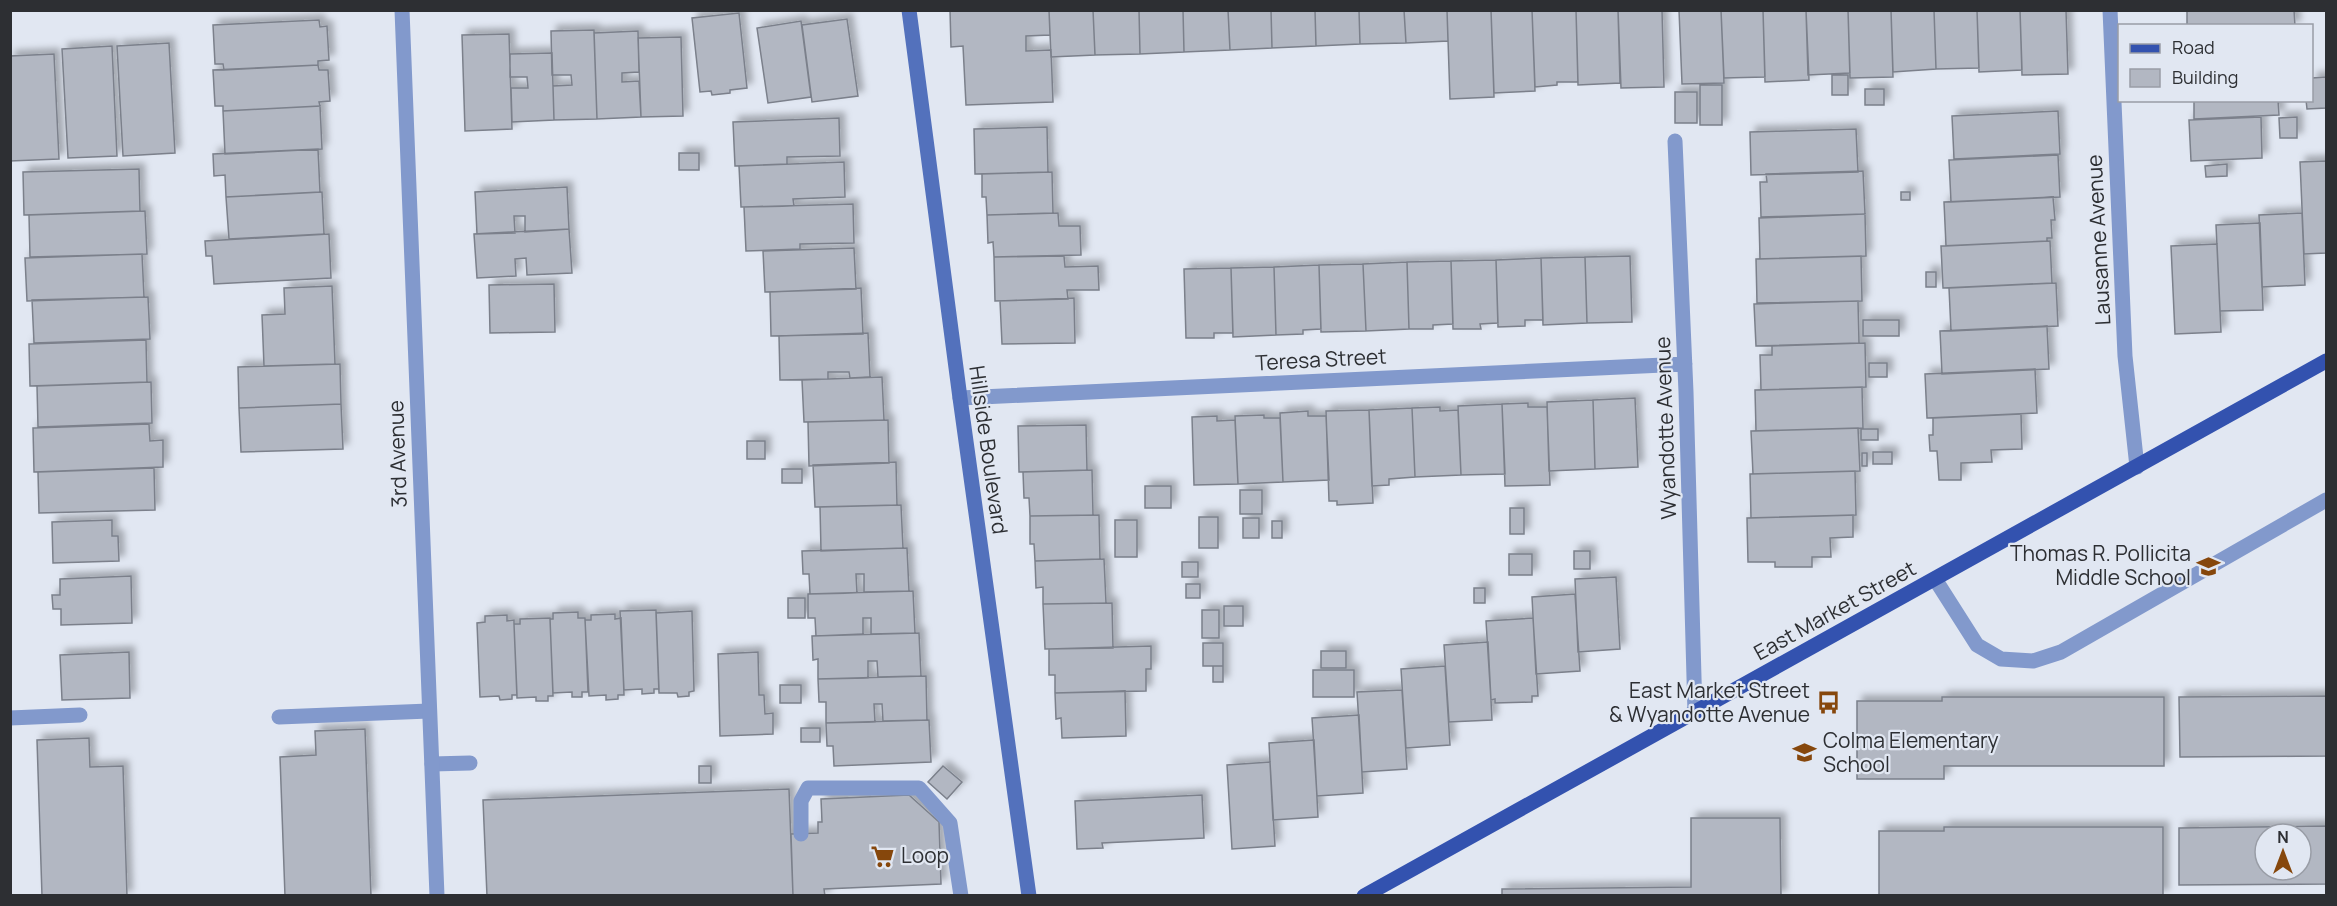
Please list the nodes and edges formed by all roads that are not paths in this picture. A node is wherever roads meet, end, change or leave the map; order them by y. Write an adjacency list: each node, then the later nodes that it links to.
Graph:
1 (402, 10): 11 (street, 3rd Avenue)
2 (909, 10): 7 (main road, Hillside Boulevard)
3 (2110, 10): 8 (street, Lausanne Avenue)
4 (1675, 141): 6 (street, Wyandotte Avenue)
5 (2326, 361): 8 (main road, East Market Street)
6 (1685, 364): 7 (street, Teresa Street); 12 (street, Wyandotte Avenue)
7 (960, 398): 21 (main road, Hillside Boulevard)
8 (2137, 467): 10 (main road, East Market Street)
9 (2326, 500): 10 (street)
10 (1935, 579): 12 (main road, East Market Street)
11 (429, 711): 14 (street); 17 (street, 3rd Avenue)
12 (1695, 713): 22 (main road, East Market Street)
13 (80, 715): 15 (street)
14 (279, 717)
15 (10, 718)
16 (470, 763): 17 (street)
17 (432, 764): 19 (street, 3rd Avenue)
18 (801, 834): 20 (street)
19 (437, 896)
20 (961, 896)
21 (1029, 896)
22 (1364, 896)

